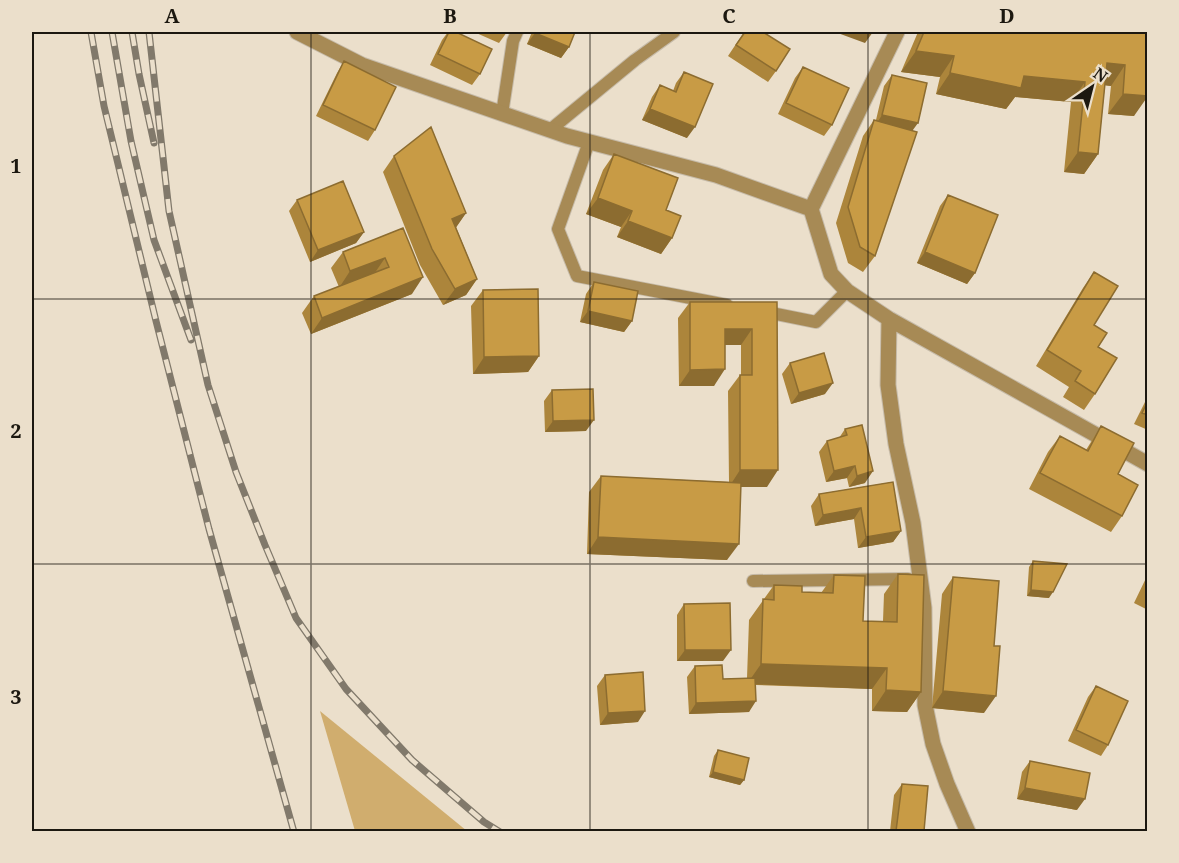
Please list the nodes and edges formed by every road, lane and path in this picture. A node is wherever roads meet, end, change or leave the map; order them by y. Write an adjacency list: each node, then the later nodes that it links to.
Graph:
1 (297, 32): 5 (street)
2 (517, 32): 5 (lane)
3 (674, 32): 6 (lane)
4 (897, 32): 8 (street)
5 (502, 114): 6 (street)
6 (550, 130): 7 (street)
7 (589, 142): 8 (street); 9 (lane)
8 (811, 209): 9 (street)
9 (847, 291): 10 (street)
10 (889, 319): 11 (street); 12 (street)
11 (1148, 464)
12 (920, 579): 13 (lane); 14 (street)
13 (753, 581)
14 (968, 831)

